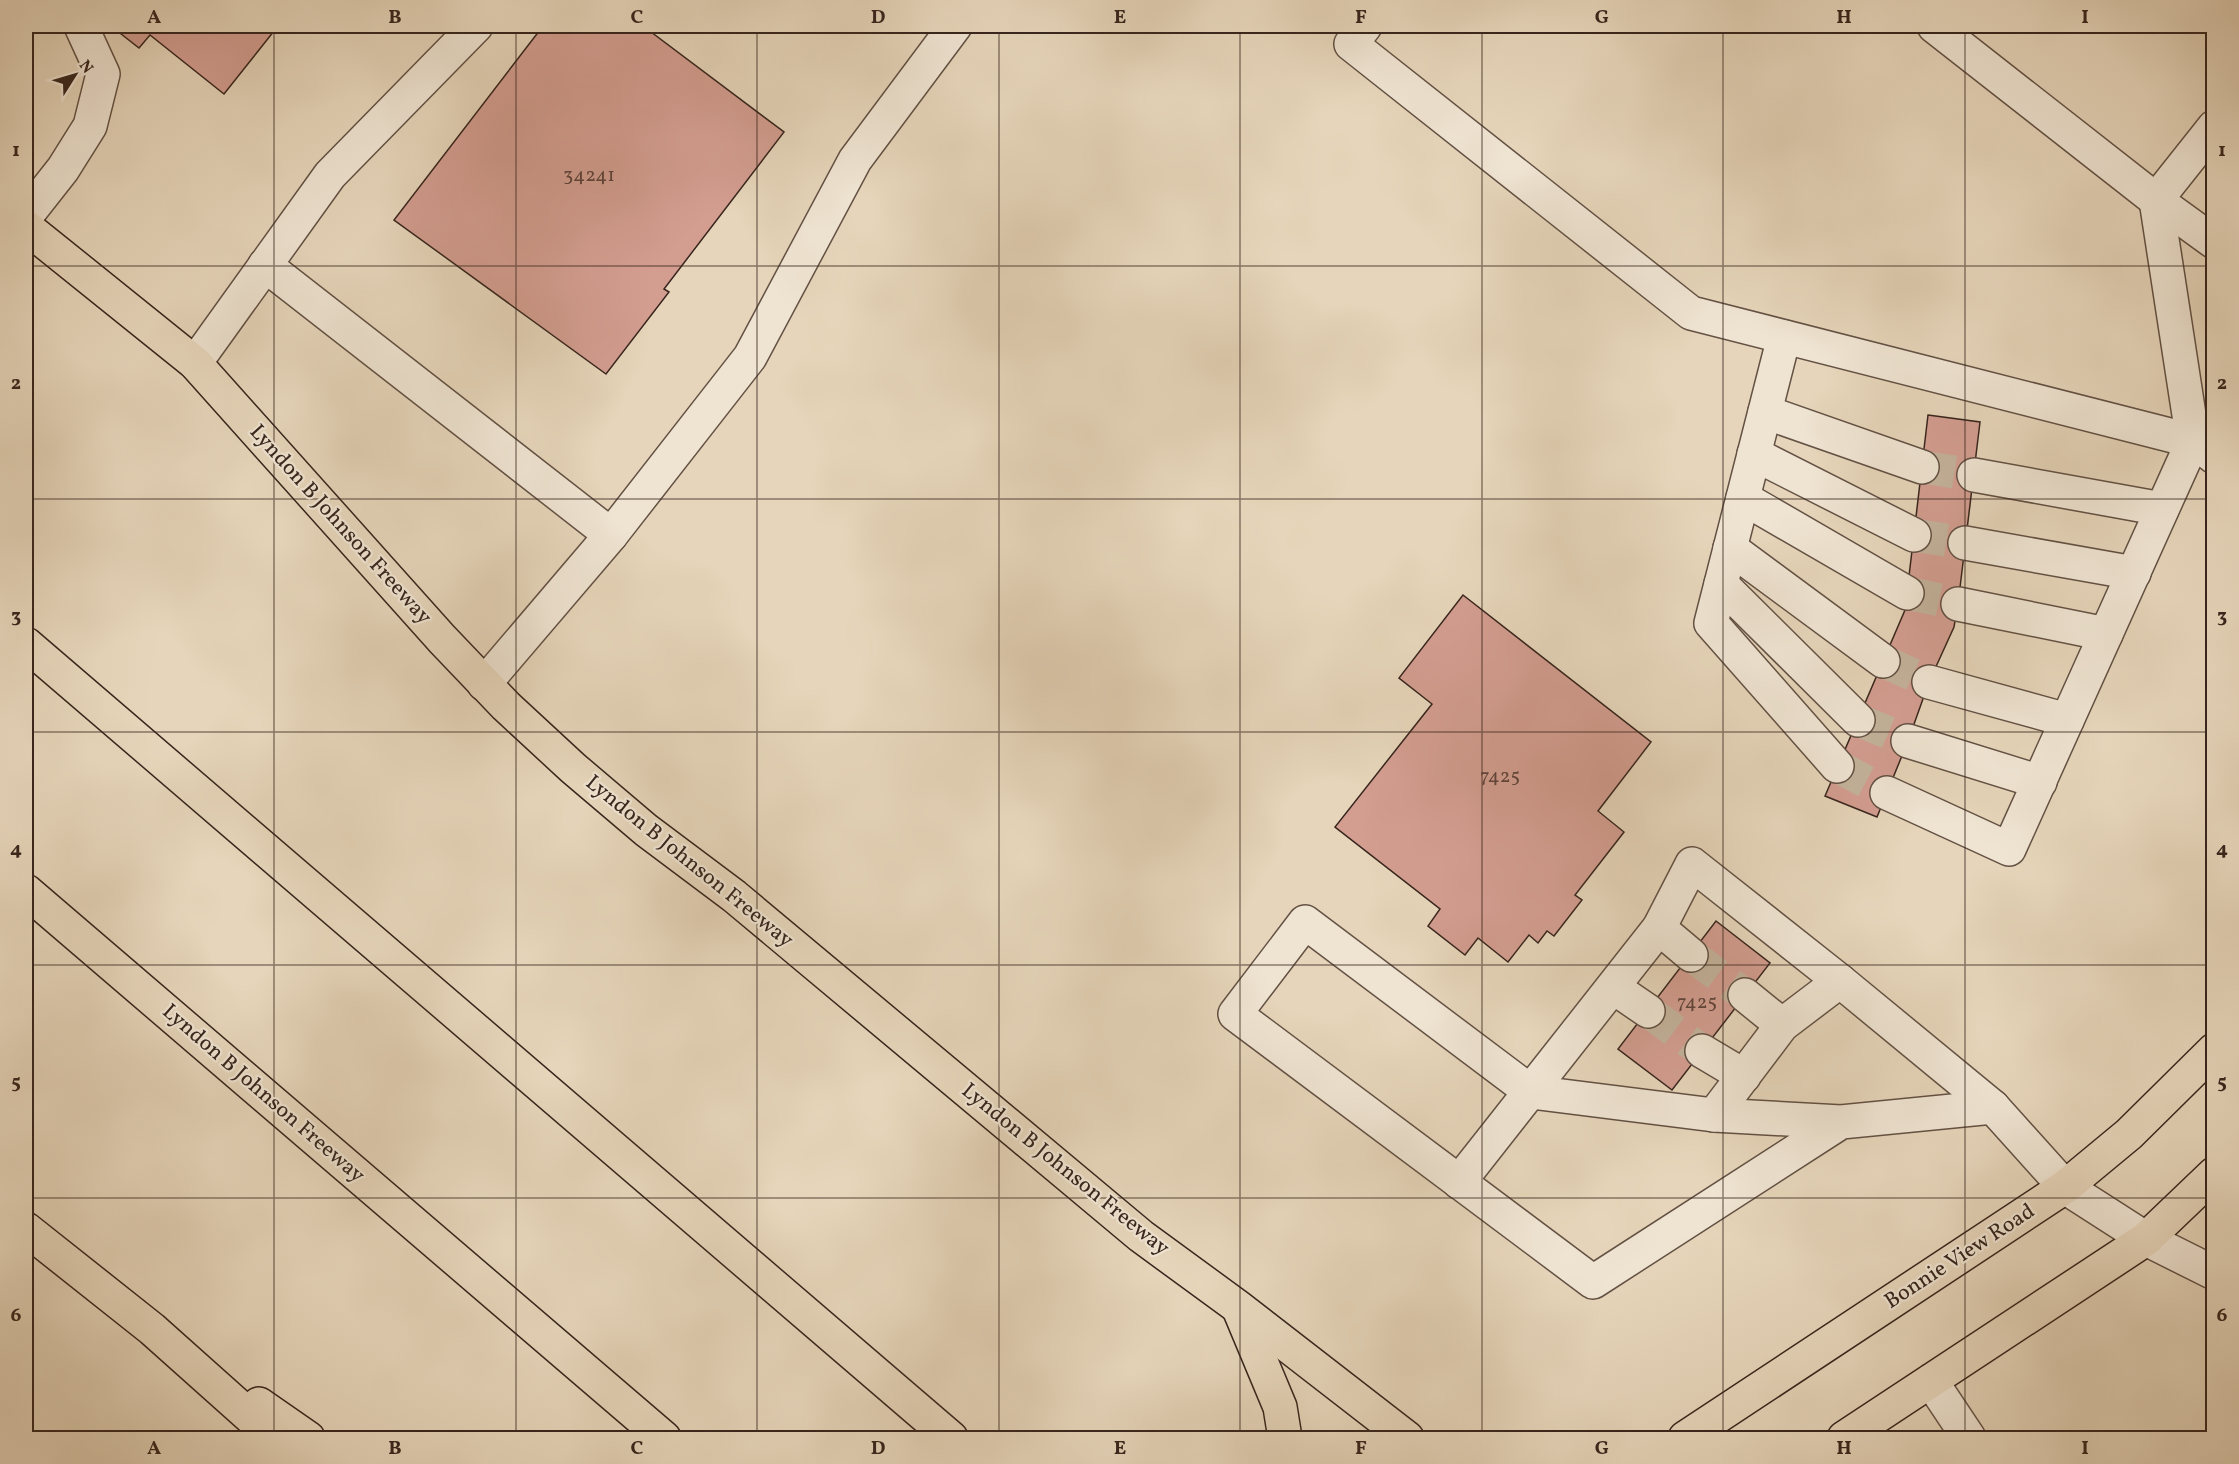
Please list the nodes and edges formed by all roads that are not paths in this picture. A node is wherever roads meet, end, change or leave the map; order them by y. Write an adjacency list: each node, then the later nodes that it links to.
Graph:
1 (81, 26): 8 (street)
2 (476, 26): 11 (street)
3 (955, 26): 21 (street)
4 (1365, 26): 12 (street)
5 (1934, 26): 7 (street)
6 (2214, 127): 7 (street)
7 (2156, 200): 10 (street); 15 (street)
8 (26, 216)
9 (26, 226): 13 (main road, Lyndon B Johnson Freeway)
10 (2214, 242)
11 (266, 265): 13 (street); 21 (street)
12 (1784, 337): 14 (street); 15 (street)
13 (195, 363): 33 (main road, Lyndon B Johnson Freeway)
14 (1765, 412): 16 (street); 17 (street)
15 (2203, 449): 20 (street)
16 (1754, 454): 19 (street); 22 (street)
17 (1922, 467)
18 (1974, 475): 20 (street)
19 (1743, 498): 24 (street); 27 (street)
20 (2162, 509): 25 (street)
21 (611, 535): 33 (street)
22 (1914, 535)
23 (1965, 543): 25 (street)
24 (1730, 548): 26 (street); 31 (street)
25 (2134, 573): 29 (street)
26 (1721, 584): 34 (street); 37 (street)
27 (1907, 593)
28 (1958, 604): 29 (street)
29 (2106, 634): 35 (street)
30 (26, 644): 67 (main road)
31 (1883, 661)
32 (1929, 682): 35 (street)
33 (484, 684): 61 (main road, Lyndon B Johnson Freeway)
34 (1858, 720)
35 (2067, 720): 38 (street)
36 (1908, 741): 38 (street)
37 (1837, 766)
38 (2040, 782): 39 (street)
39 (1887, 793)
40 (26, 891): 66 (main road, Lyndon B Johnson Freeway)
41 (1659, 928): 42 (street); 43 (street); 44 (street)
42 (1691, 955)
43 (1840, 981): 47 (street); 52 (street)
44 (1614, 987): 46 (street); 51 (street)
45 (1745, 995): 47 (street)
46 (1648, 1011)
47 (1782, 1025): 50 (street)
48 (2214, 1050): 57 (main road, Bonnie View Road)
49 (1702, 1051): 50 (street)
50 (1744, 1076): 53 (street)
51 (1531, 1092): 53 (street); 56 (street); 56 (street)
52 (1994, 1107): 54 (street); 57 (street)
53 (1714, 1115): 54 (street)
54 (1841, 1122): 56 (street)
55 (2214, 1174): 59 (main road)
56 (1459, 1182)
57 (2066, 1187): 59 (street); 70 (main road, Bonnie View Road)
58 (26, 1229): 62 (main road)
59 (2146, 1239): 60 (street); 63 (main road)
60 (2214, 1273)
61 (1238, 1307): 68 (main road); 69 (main road, Lyndon B Johnson Freeway)
62 (152, 1329): 64 (main road); 65 (main road)
63 (1931, 1381): 71 (main road); 72 (street)
64 (274, 1438)
65 (308, 1438)
66 (664, 1438)
67 (951, 1438)
68 (1285, 1438)
69 (1407, 1438)
70 (1685, 1438)
71 (1844, 1438)
72 (1969, 1438)

